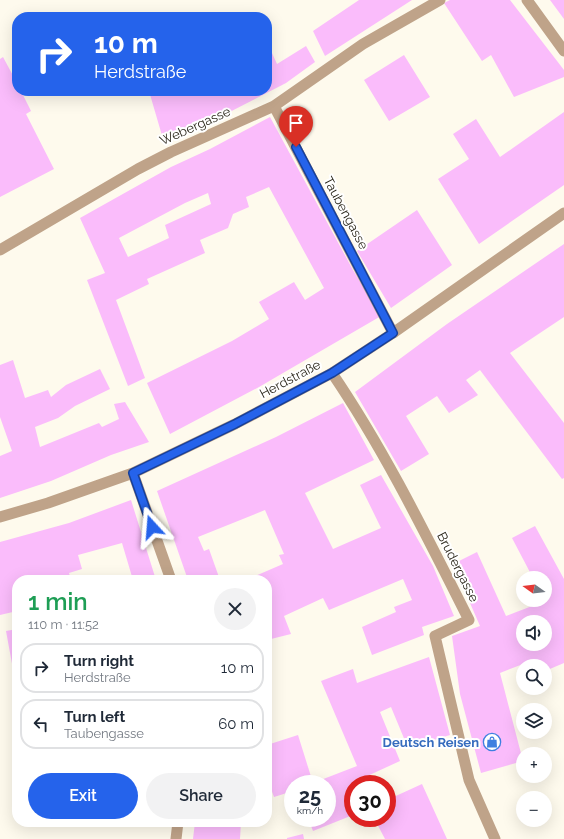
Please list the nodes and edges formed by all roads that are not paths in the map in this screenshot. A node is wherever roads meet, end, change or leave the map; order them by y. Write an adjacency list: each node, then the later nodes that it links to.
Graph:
1 (440, 0): 4 (street, Webergasse)
2 (527, 0): 3 (street)
3 (564, 51)
4 (274, 106): 6 (street, Webergasse); 7 (street, Taubengasse)
5 (564, 213): 7 (street, Herdstraße)
6 (0, 250)
7 (393, 333): 8 (street, Herdstraße)
8 (332, 373): 9 (street, Herdstraße); 14 (street, Brudergasse)
9 (133, 473): 10 (street, Herdstraße); 11 (street)
10 (0, 516)
11 (169, 575)
12 (177, 827): 13 (street)
13 (176, 839)
14 (495, 839)

